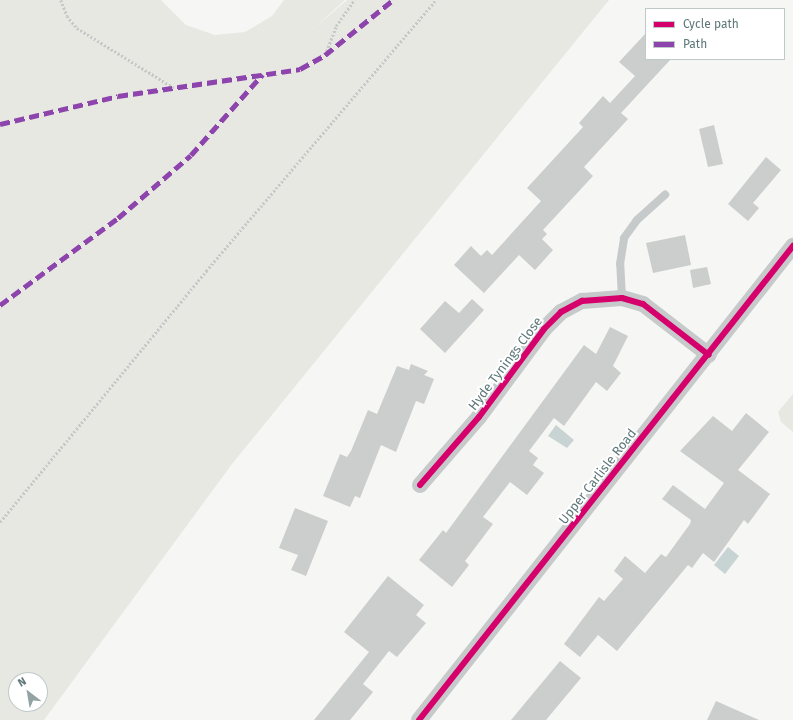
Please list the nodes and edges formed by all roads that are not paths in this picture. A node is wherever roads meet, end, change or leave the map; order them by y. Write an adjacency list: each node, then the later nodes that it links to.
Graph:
1 (665, 195): 3 (lane)
2 (793, 246): 4 (street, Upper Carlisle Road)
3 (622, 298): 4 (street, Hyde Tynings Close); 5 (street, Hyde Tynings Close)
4 (709, 355): 6 (street, Upper Carlisle Road)
5 (420, 485)
6 (419, 720)

